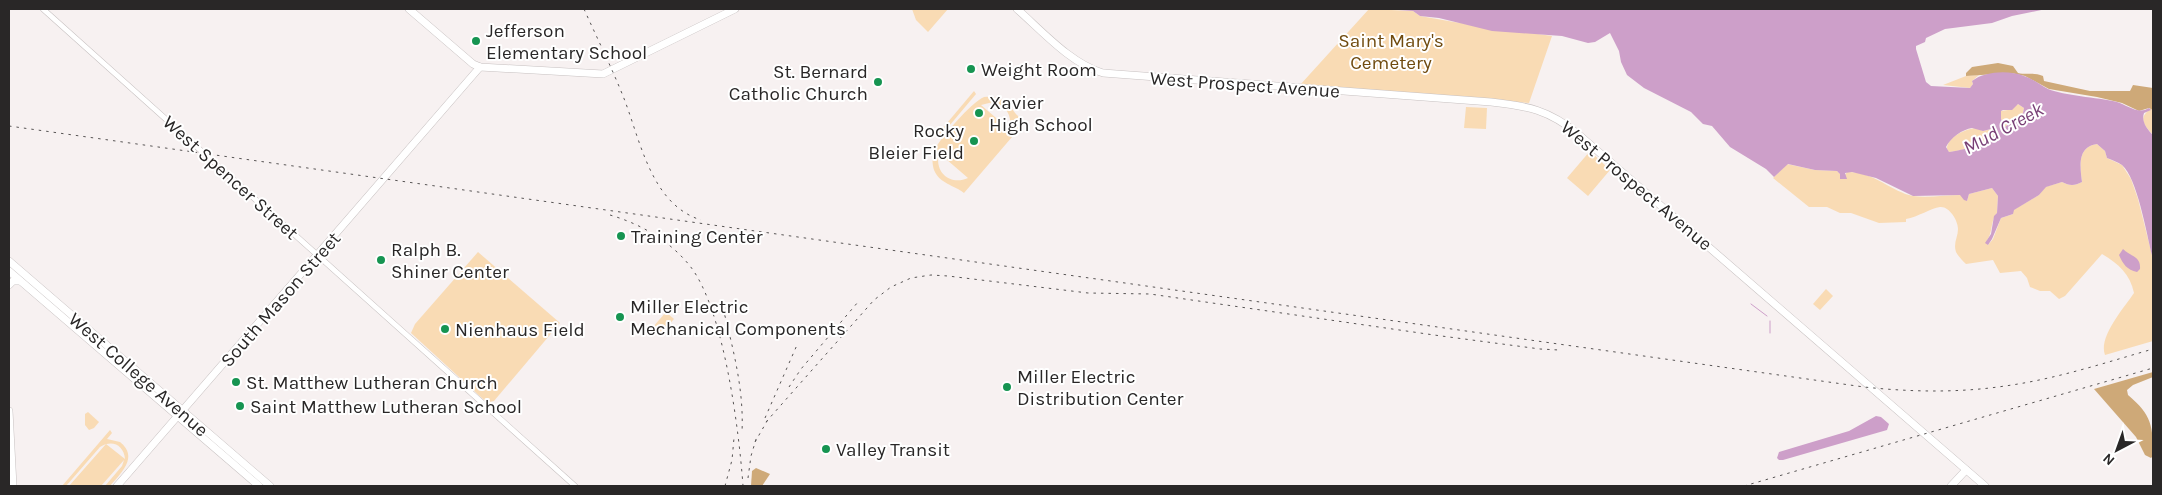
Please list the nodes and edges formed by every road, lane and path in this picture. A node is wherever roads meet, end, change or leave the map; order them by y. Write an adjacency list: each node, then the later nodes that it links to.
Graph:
1 (43, 9): 6 (street, West Spencer Street)
2 (409, 9): 5 (main road)
3 (735, 9): 5 (main road)
4 (1017, 9): 13 (main road, West Prospect Avenue)
5 (480, 67): 6 (main road, South Mason Street)
6 (318, 255): 12 (main road, South Mason Street); 18 (street, West Spencer Street)
7 (9, 261): 12 (main road, West College Avenue)
8 (9, 271): 9 (main road, West College Avenue)
9 (20, 280): 10 (main road); 12 (main road, West College Avenue)
10 (9, 285)
11 (9, 411): 14 (main road)
12 (181, 414): 15 (main road, South Mason Street); 16 (main road, West College Avenue); 17 (main road, West College Avenue)
13 (1966, 470): 19 (main road); 20 (main road, West Prospect Avenue)
14 (13, 486)
15 (117, 486)
16 (258, 486)
17 (270, 486)
18 (575, 486)
19 (1951, 486)
20 (1985, 486)

